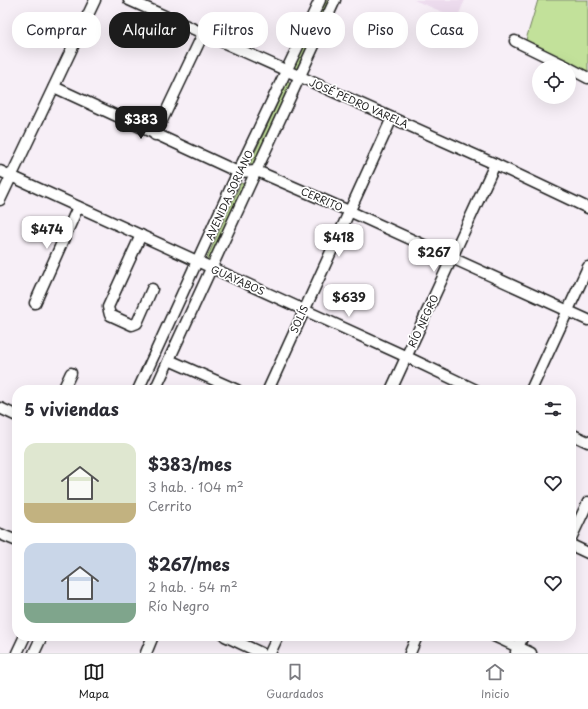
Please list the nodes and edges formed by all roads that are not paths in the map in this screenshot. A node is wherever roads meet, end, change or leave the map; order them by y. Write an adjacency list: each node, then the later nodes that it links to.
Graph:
1 (95, 0): 14 (street)
2 (129, 0): 5 (street, JOSÉ PEDRO VARELA)
3 (320, 0): 11 (street, AVENIDA SORIANO)
4 (335, 0): 12 (street, AVENIDA SORIANO)
5 (198, 32)
6 (516, 41): 9 (street)
7 (198, 45): 16 (street)
8 (234, 48): 11 (street, JOSÉ PEDRO VARELA)
9 (554, 60)
10 (576, 71): 13 (street)
11 (287, 72): 12 (street, JOSÉ PEDRO VARELA); 20 (street, AVENIDA SORIANO)
12 (300, 77): 15 (street, JOSÉ PEDRO VARELA); 19 (street, AVENIDA SORIANO)
13 (588, 78)
14 (54, 87): 16 (street, CERRITO); 21 (street)
15 (392, 118): 17 (street, JOSÉ PEDRO VARELA); 25 (street, SOLÍS)
16 (155, 135): 20 (street, CERRITO)
17 (495, 164): 24 (street, JOSÉ PEDRO VARELA); 27 (street, RÍO NEGRO)
18 (0, 170): 21 (street, GUAYABOS)
19 (257, 171): 20 (street, CERRITO); 25 (street, CERRITO); 30 (street, AVENIDA SORIANO)
20 (238, 172): 28 (street, AVENIDA SORIANO)
21 (11, 176): 22 (street); 23 (street, GUAYABOS)
22 (0, 200)
23 (78, 207): 26 (street, GUAYABOS); 32 (street)
24 (588, 208)
25 (349, 211): 27 (street, CERRITO); 33 (street, SOLÍS)
26 (141, 235): 28 (street, GUAYABOS); 31 (street)
27 (452, 259): 34 (street, CERRITO); 36 (street, RÍO NEGRO)
28 (198, 262): 30 (street, GUAYABOS); 40 (street, AVENIDA SORIANO)
29 (588, 267): 34 (street)
30 (212, 268): 33 (street, GUAYABOS); 37 (street, AVENIDA SORIANO)
31 (152, 289)
32 (35, 303)
33 (304, 310): 36 (street, GUAYABOS); 43 (street, SOLÍS)
34 (568, 312): 35 (street, CERRITO); 46 (street)
35 (588, 320)
36 (407, 357): 44 (street, RÍO NEGRO); 45 (street, GUAYABOS)
37 (169, 360): 41 (street, AVENIDA SORIANO); 42 (street)
38 (71, 373): 39 (street)
39 (65, 385)
40 (140, 385)
41 (157, 385)
42 (226, 385)
43 (270, 385)
44 (393, 385)
45 (466, 385)
46 (533, 385)
47 (0, 408): 48 (street)
48 (12, 414)
49 (576, 436): 50 (street)
50 (588, 442)
51 (588, 502): 52 (street)
52 (576, 527)
53 (0, 534): 54 (street)
54 (12, 539)
55 (576, 547): 56 (street)
56 (588, 553)
57 (22, 641): 65 (street)
58 (40, 641): 66 (street)
59 (152, 641): 67 (street)
60 (236, 641): 68 (street)
61 (276, 641): 69 (street)
62 (415, 641): 70 (street)
63 (502, 641): 64 (street)
64 (517, 650): 71 (street)
65 (16, 653)
66 (34, 653)
67 (146, 653)
68 (261, 653)
69 (270, 653)
70 (410, 653)
71 (531, 653)

